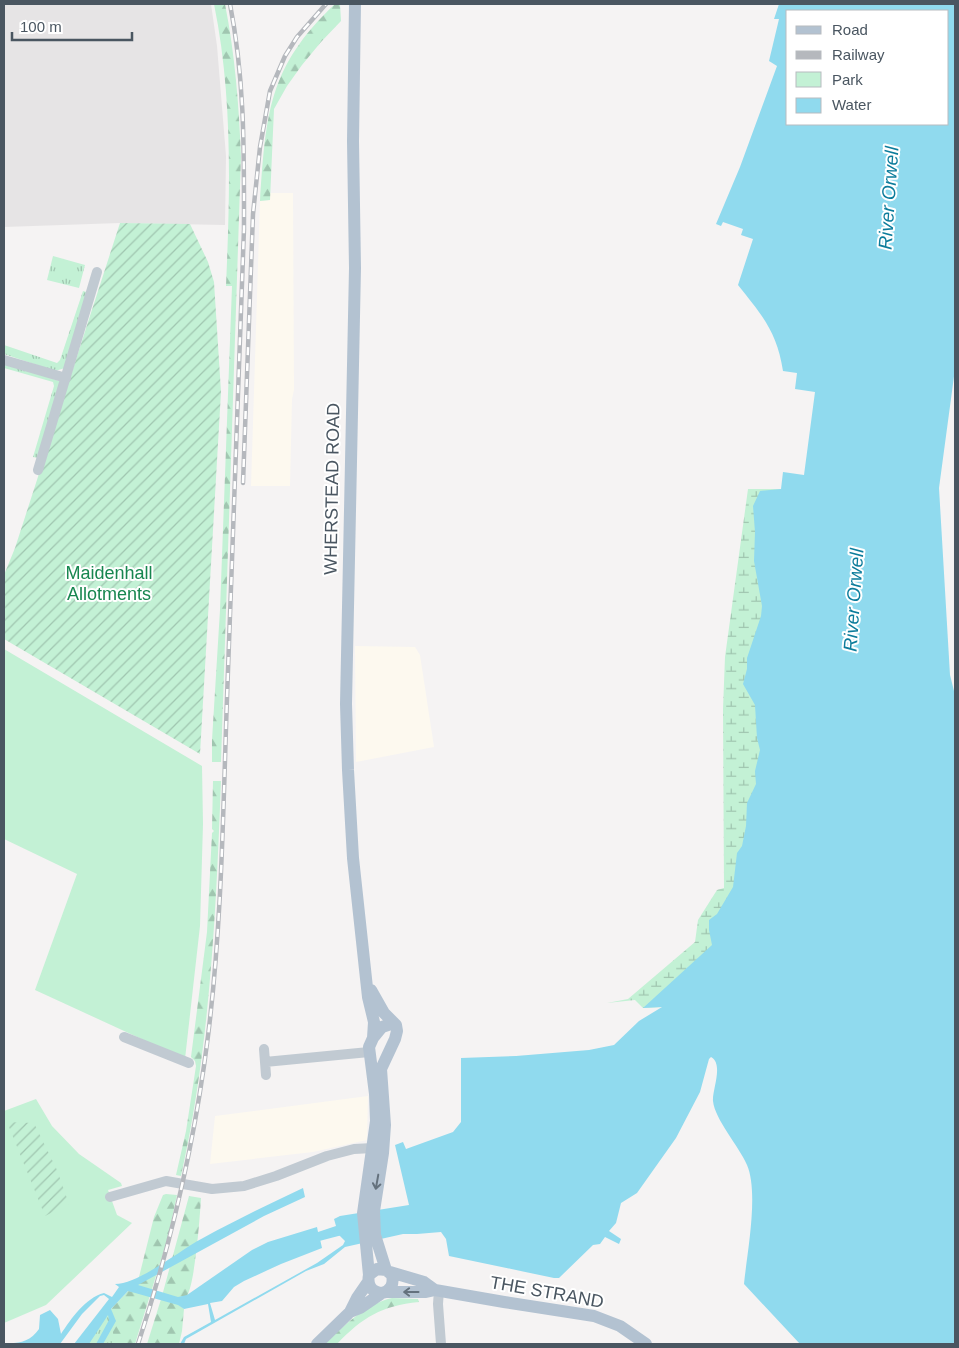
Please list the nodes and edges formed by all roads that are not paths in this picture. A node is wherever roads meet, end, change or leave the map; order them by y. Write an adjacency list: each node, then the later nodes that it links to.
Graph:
1 (355, 4): 6 (main road, WHERSTEAD ROAD)
2 (97, 272): 4 (street)
3 (4, 360): 4 (street)
4 (66, 378): 5 (street)
5 (38, 470)
6 (365, 974): 7 (main road, WHERSTEAD ROAD); 9 (main road, WHERSTEAD ROAD)
7 (394, 1024): 9 (main road); 17 (main road, WHERSTEAD ROAD, one-way to 17)
8 (124, 1037): 13 (street)
9 (373, 1038): 11 (main road, WHERSTEAD ROAD)
10 (264, 1049): 12 (street)
11 (369, 1052): 12 (street); 15 (main road, WHERSTEAD ROAD)
12 (265, 1062): 14 (street)
13 (189, 1063)
14 (266, 1075)
15 (373, 1148): 16 (street); 17 (main road, WHERSTEAD ROAD)
16 (110, 1197)
17 (368, 1212): 18 (main road, WHERSTEAD ROAD)
18 (372, 1246): 19 (main road, WHERSTEAD ROAD); 20 (main road, WHERSTEAD ROAD)
19 (388, 1271): 20 (main road); 21 (main road, THE STRAND); 22 (main road)
20 (369, 1279): 22 (main road); 23 (main road)
21 (437, 1290): 22 (main road, THE STRAND, one-way to 22); 25 (street); 26 (main road, THE STRAND)
22 (384, 1293): 23 (main road)
23 (350, 1312): 24 (main road)
24 (317, 1344)
25 (441, 1344)
26 (646, 1344)

